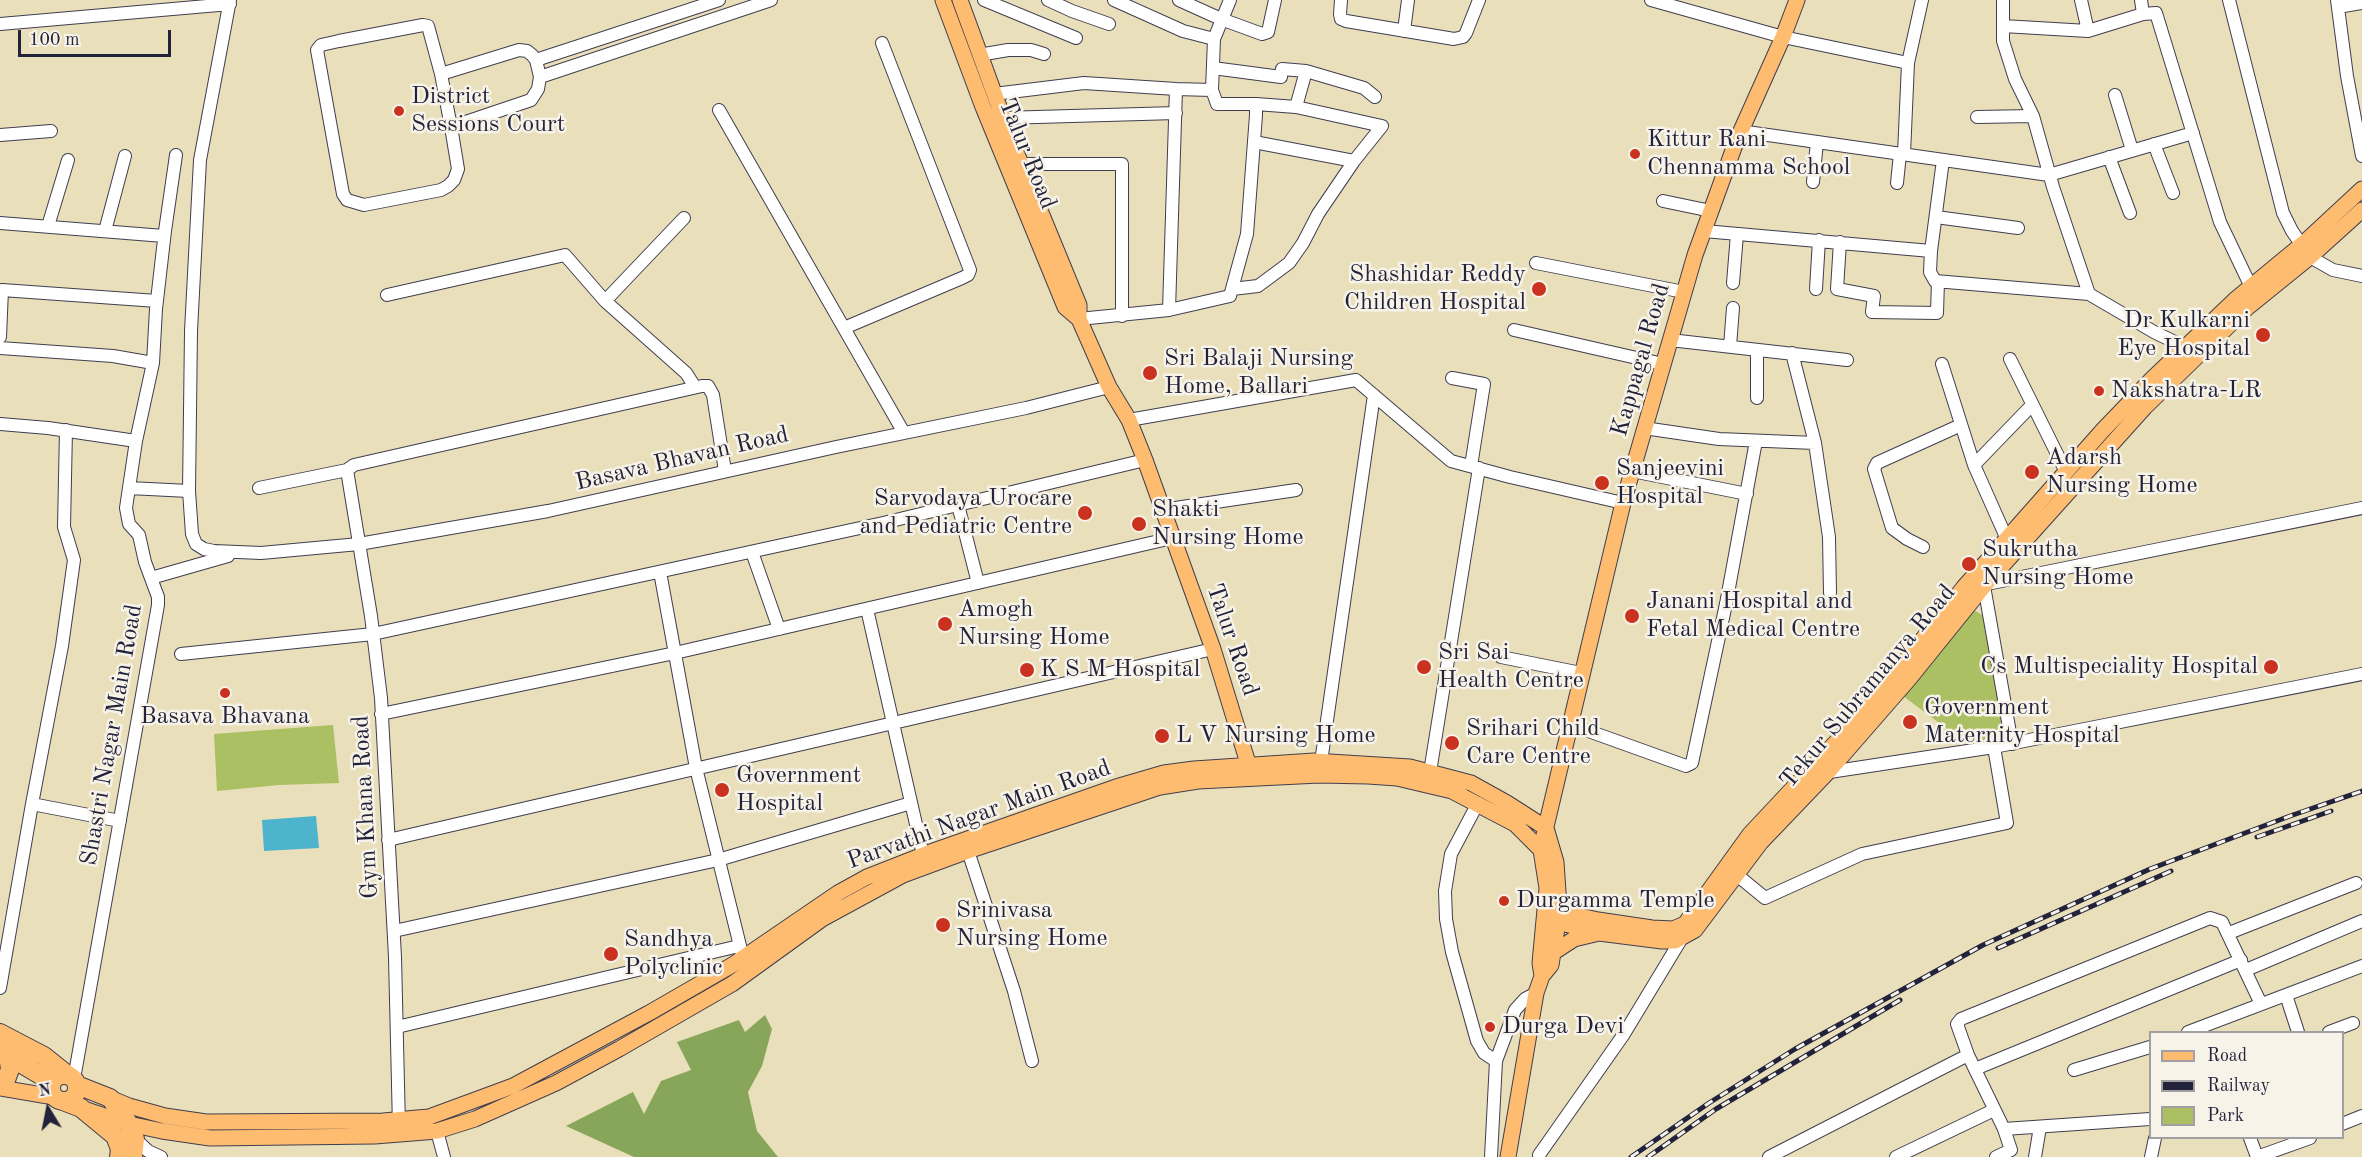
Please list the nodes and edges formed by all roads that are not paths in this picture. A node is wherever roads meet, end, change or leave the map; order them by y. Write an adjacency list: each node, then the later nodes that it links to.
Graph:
1 (719, 0): 37 (street)
2 (771, 0): 42 (street)
3 (943, 0): 111 (main road, Talur Road)
4 (960, 0): 36 (main road, Talur Road)
5 (984, 0): 32 (street)
6 (1048, 0): 27 (street)
7 (1114, 0): 33 (street)
8 (1179, 0): 25 (street)
9 (1230, 0): 25 (street)
10 (1275, 0): 25 (street)
11 (1341, 0): 29 (street)
12 (1408, 0): 29 (street)
13 (1479, 0): 29 (street)
14 (1651, 0): 31 (street)
15 (1797, 0): 31 (main road, Kappagal Road)
16 (1922, 0): 38 (street)
17 (2003, 0): 28 (street)
18 (2081, 0): 30 (street)
19 (2141, 0): 24 (street)
20 (2229, 0): 94 (street)
21 (230, 2): 26 (street); 151 (street)
22 (2337, 3): 23 (street); 67 (street)
23 (2362, 3)
24 (2143, 14): 30 (street); 58 (street)
25 (1221, 19): 33 (street)
26 (0, 24)
27 (1109, 24)
28 (2003, 26): 30 (street); 52 (street)
29 (1404, 31)
30 (2088, 31)
31 (1783, 37): 38 (street); 57 (main road, Kappagal Road)
32 (1076, 38)
33 (1214, 39): 39 (street)
34 (882, 42): 112 (street)
35 (1044, 54): 36 (street)
36 (979, 55): 45 (main road, Talur Road)
37 (536, 60): 41 (street); 42 (street)
38 (1908, 63): 64 (street)
39 (1213, 68): 40 (street); 44 (street)
40 (1306, 71): 47 (street); 49 (street)
41 (441, 74): 55 (street); 55 (street)
42 (540, 77): 55 (street)
43 (1176, 89): 44 (street); 45 (street); 51 (street)
44 (1212, 90): 48 (street)
45 (994, 94): 54 (main road, Talur Road)
46 (2115, 95): 63 (street)
47 (1375, 97)
48 (1256, 104): 49 (street); 60 (street)
49 (1296, 107): 71 (street)
50 (719, 110): 112 (street)
51 (1176, 113): 54 (street); 109 (street)
52 (2032, 116): 53 (street); 73 (street)
53 (1977, 117)
54 (1002, 118): 72 (main road, Talur Road)
55 (451, 127)
56 (51, 131): 59 (street)
57 (1740, 131): 61 (street); 80 (main road, Kappagal Road)
58 (2193, 132): 62 (street); 99 (street)
59 (0, 135)
60 (1254, 142): 71 (street); 100 (street)
61 (1817, 142): 64 (street); 74 (street)
62 (2154, 144): 63 (street); 77 (street)
63 (2132, 150): 68 (street)
64 (1902, 154): 70 (street); 75 (street)
65 (125, 156): 87 (street)
66 (176, 156): 90 (street, Shastri Nagar Main Road)
67 (2362, 156)
68 (2109, 157): 73 (street); 81 (street)
69 (68, 160): 85 (street)
70 (1943, 160): 73 (street); 82 (street)
71 (1354, 161): 100 (street)
72 (1021, 164): 110 (street); 111 (main road, Talur Road)
73 (2049, 175): 104 (street)
74 (1813, 182)
75 (1897, 183)
76 (2362, 189): 94 (main road)
77 (2173, 193)
78 (1663, 201): 80 (street)
79 (2362, 210): 94 (main road, Tekur Subramanya Road)
80 (1711, 211): 88 (main road, Kappagal Road)
81 (2130, 213)
82 (1935, 217): 86 (street); 93 (street)
83 (684, 218): 107 (street)
84 (0, 222): 85 (street)
85 (48, 226): 87 (street)
86 (2018, 228)
87 (105, 231): 90 (street)
88 (1704, 231): 89 (street); 103 (main road, Kappagal Road)
89 (1737, 234): 91 (street); 98 (street)
90 (164, 236): 106 (street, Shastri Nagar Main Road)
91 (1819, 240): 92 (street); 101 (street)
92 (1840, 242): 93 (street); 97 (street)
93 (1931, 251): 97 (street)
94 (2306, 251): 96 (street); 99 (main road, Tekur Subramanya Road); 163 (main road, Tekur Subramanya Road)
95 (1536, 263): 103 (street)
96 (2362, 276)
97 (1938, 281): 104 (street)
98 (1733, 283)
99 (2251, 287): 117 (main road, Tekur Subramanya Road)
100 (1232, 289): 109 (street)
101 (1816, 289)
102 (1, 290): 106 (street); 114 (street)
103 (1684, 292): 115 (main road, Kappagal Road)
104 (2089, 294): 117 (street)
105 (387, 295): 107 (street)
106 (157, 301): 123 (street, Shastri Nagar Main Road)
107 (605, 301): 127 (street)
108 (1732, 308): 116 (street)
109 (1169, 310): 110 (street)
110 (1122, 316): 111 (street)
111 (1079, 319): 128 (main road, Talur Road)
112 (844, 328): 137 (street)
113 (1514, 330): 124 (street)
114 (0, 337)
115 (1670, 339): 116 (street); 124 (main road, Kappagal Road)
116 (1730, 346): 119 (street)
117 (2185, 347): 146 (main road, Tekur Subramanya Road)
118 (0, 348): 123 (street)
119 (1757, 350): 120 (street); 130 (street)
120 (1792, 354): 122 (street); 140 (street)
121 (2010, 359): 131 (street)
122 (1847, 360)
123 (153, 363): 138 (street, Shastri Nagar Main Road)
124 (1663, 364): 135 (main road, Kappagal Road)
125 (1942, 364): 134 (street)
126 (1452, 378): 143 (street)
127 (695, 387): 144 (street); 147 (street)
128 (1109, 387): 132 (main road, Talur Road); 137 (street, Basava Bhavan Road)
129 (1374, 395): 132 (street); 143 (street); 183 (street)
130 (1757, 398)
131 (2032, 405): 142 (street); 146 (street)
132 (1128, 420): 141 (main road, Talur Road)
133 (0, 424): 136 (street)
134 (1961, 425): 142 (street); 160 (street)
135 (1644, 428): 139 (street); 145 (main road, Kappagal Road)
136 (66, 430): 138 (street); 191 (street)
137 (904, 433): 144 (street, Basava Bhavan Road)
138 (136, 441): 148 (street, Shastri Nagar Main Road)
139 (1756, 441): 140 (street); 152 (street)
140 (1815, 443): 168 (street)
141 (1145, 460): 154 (street); 156 (main road, Talur Road)
142 (1974, 465): 157 (street)
143 (1475, 467): 153 (street); 186 (street)
144 (725, 471): 159 (street, Basava Bhavan Road)
145 (1632, 471): 152 (street); 153 (main road, Kappagal Road)
146 (2066, 472): 157 (main road, Tekur Subramanya Road)
147 (348, 475): 149 (street); 159 (street, Gym Khana Road)
148 (129, 488): 151 (street); 165 (street, Shastri Nagar Main Road)
149 (260, 488)
150 (1296, 490): 156 (street)
151 (189, 491): 162 (street)
152 (1747, 494): 180 (street)
153 (1623, 503): 176 (main road, Kappagal Road)
154 (958, 505): 161 (street); 167 (street)
155 (2362, 508): 166 (street)
156 (1161, 510): 158 (main road, Talur Road)
157 (2010, 534): 163 (street); 166 (main road, Tekur Subramanya Road)
158 (1172, 538): 167 (street); 172 (main road, Talur Road)
159 (359, 544): 162 (street, Basava Bhavan Road); 171 (street, Gym Khana Road)
160 (1923, 547)
161 (752, 552): 164 (street); 170 (street)
162 (238, 553): 165 (street)
163 (2014, 553): 166 (main road, Tekur Subramanya Road)
164 (660, 572): 171 (street); 173 (street)
165 (151, 578): 192 (street, Shastri Nagar Main Road)
166 (1977, 582): 181 (street); 187 (main road, Tekur Subramanya Road); 188 (main road, Tekur Subramanya Road)
167 (978, 583): 169 (street)
168 (1830, 593)
169 (867, 609): 170 (street); 179 (street)
170 (779, 629): 173 (street)
171 (373, 634): 174 (street); 178 (street, Gym Khana Road)
172 (1213, 649): 179 (street); 185 (main road, Talur Road)
173 (675, 652): 178 (street); 184 (street)
174 (181, 654)
175 (1501, 657): 176 (street)
176 (1581, 673): 180 (main road, Kappagal Road)
177 (2362, 674): 181 (street)
178 (381, 714): 194 (street, Gym Khana Road)
179 (893, 723): 184 (street); 189 (street)
180 (1569, 724): 193 (main road, Kappagal Road)
181 (2012, 744): 182 (street)
182 (1994, 747): 187 (street); 199 (street)
183 (1321, 762): 185 (main road, Parvathi Nagar Main Road); 186 (main road, Parvathi Nagar Main Road)
184 (696, 768): 194 (street); 198 (street)
185 (1251, 771): 190 (main road); 196 (main road, Parvathi Nagar Main Road); 197 (main road, Parvathi Nagar Main Road)
186 (1430, 772): 193 (main road, Parvathi Nagar Main Road)
187 (1828, 772): 188 (street); 199 (main road, Tekur Subramanya Road)
188 (1806, 775): 201 (main road, Tekur Subramanya Road)
189 (911, 803): 197 (street); 198 (street)
190 (1478, 803): 195 (main road); 227 (street)
191 (32, 804): 192 (street); 213 (street)
192 (120, 821): 231 (street, Shastri Nagar Main Road)
193 (1546, 828): 195 (main road, Kappagal Road); 201 (main road)
194 (388, 840): 203 (street, Gym Khana Road)
195 (1541, 850): 201 (main road)
196 (968, 851): 211 (main road, Parvathi Nagar Main Road); 226 (street)
197 (923, 855): 207 (main road, Parvathi Nagar Main Road)
198 (718, 860): 203 (street); 207 (street)
199 (1737, 875): 206 (main road, Tekur Subramanya Road)
200 (2356, 883): 205 (street)
201 (1552, 915): 204 (main road); 208 (main road); 212 (main road)
202 (2362, 921): 209 (street)
203 (394, 931): 218 (street, Gym Khana Road)
204 (1599, 933): 206 (main road); 208 (main road)
205 (2229, 933): 209 (street); 225 (street)
206 (1682, 938): 245 (street)
207 (742, 951): 211 (street); 218 (street); 237 (main road, Parvathi Nagar Main Road)
208 (1554, 952): 212 (main road)
209 (2243, 965): 216 (street); 228 (street)
210 (2362, 966): 215 (street)
211 (746, 973): 240 (main road, Parvathi Nagar Main Road)
212 (1542, 976): 214 (main road)
213 (0, 988)
214 (1536, 993): 227 (street); 250 (main road)
215 (2286, 994): 216 (street); 220 (street)
216 (2261, 1004): 219 (street)
217 (2353, 1023): 221 (street)
218 (397, 1027): 237 (street, Gym Khana Road)
219 (2191, 1031)
220 (2298, 1031)
221 (2332, 1031)
222 (0, 1034): 231 (highway)
223 (2149, 1048): 229 (street)
224 (4, 1053): 230 (highway); 231 (highway)
225 (1968, 1054): 228 (street); 251 (street)
226 (1032, 1061)
227 (1496, 1061): 249 (street)
228 (1975, 1069): 233 (street)
229 (2074, 1070)
230 (5, 1085): 231 (main road, Parvathi Nagar Main Road)
231 (65, 1089): 232 (highway); 244 (main road, Parvathi Nagar Main Road); 246 (highway)
232 (110, 1098): 237 (main road, Parvathi Nagar Main Road); 244 (highway)
233 (1994, 1110): 239 (street); 252 (street)
234 (2362, 1116): 236 (street)
235 (2149, 1119): 238 (street)
236 (2344, 1124)
237 (399, 1127): 240 (main road, Parvathi Nagar Main Road); 244 (main road, Parvathi Nagar Main Road)
238 (2040, 1127): 239 (street); 254 (street)
239 (2004, 1129): 253 (street)
240 (437, 1131): 248 (street)
241 (2155, 1139): 255 (street)
242 (2251, 1139): 243 (street)
243 (2305, 1139)
244 (132, 1140): 247 (street)
245 (1539, 1155)
246 (119, 1157)
247 (161, 1157)
248 (444, 1157)
249 (1491, 1157)
250 (1508, 1157)
251 (1769, 1157)
252 (1896, 1157)
253 (1996, 1157)
254 (2035, 1157)
255 (2151, 1157)

